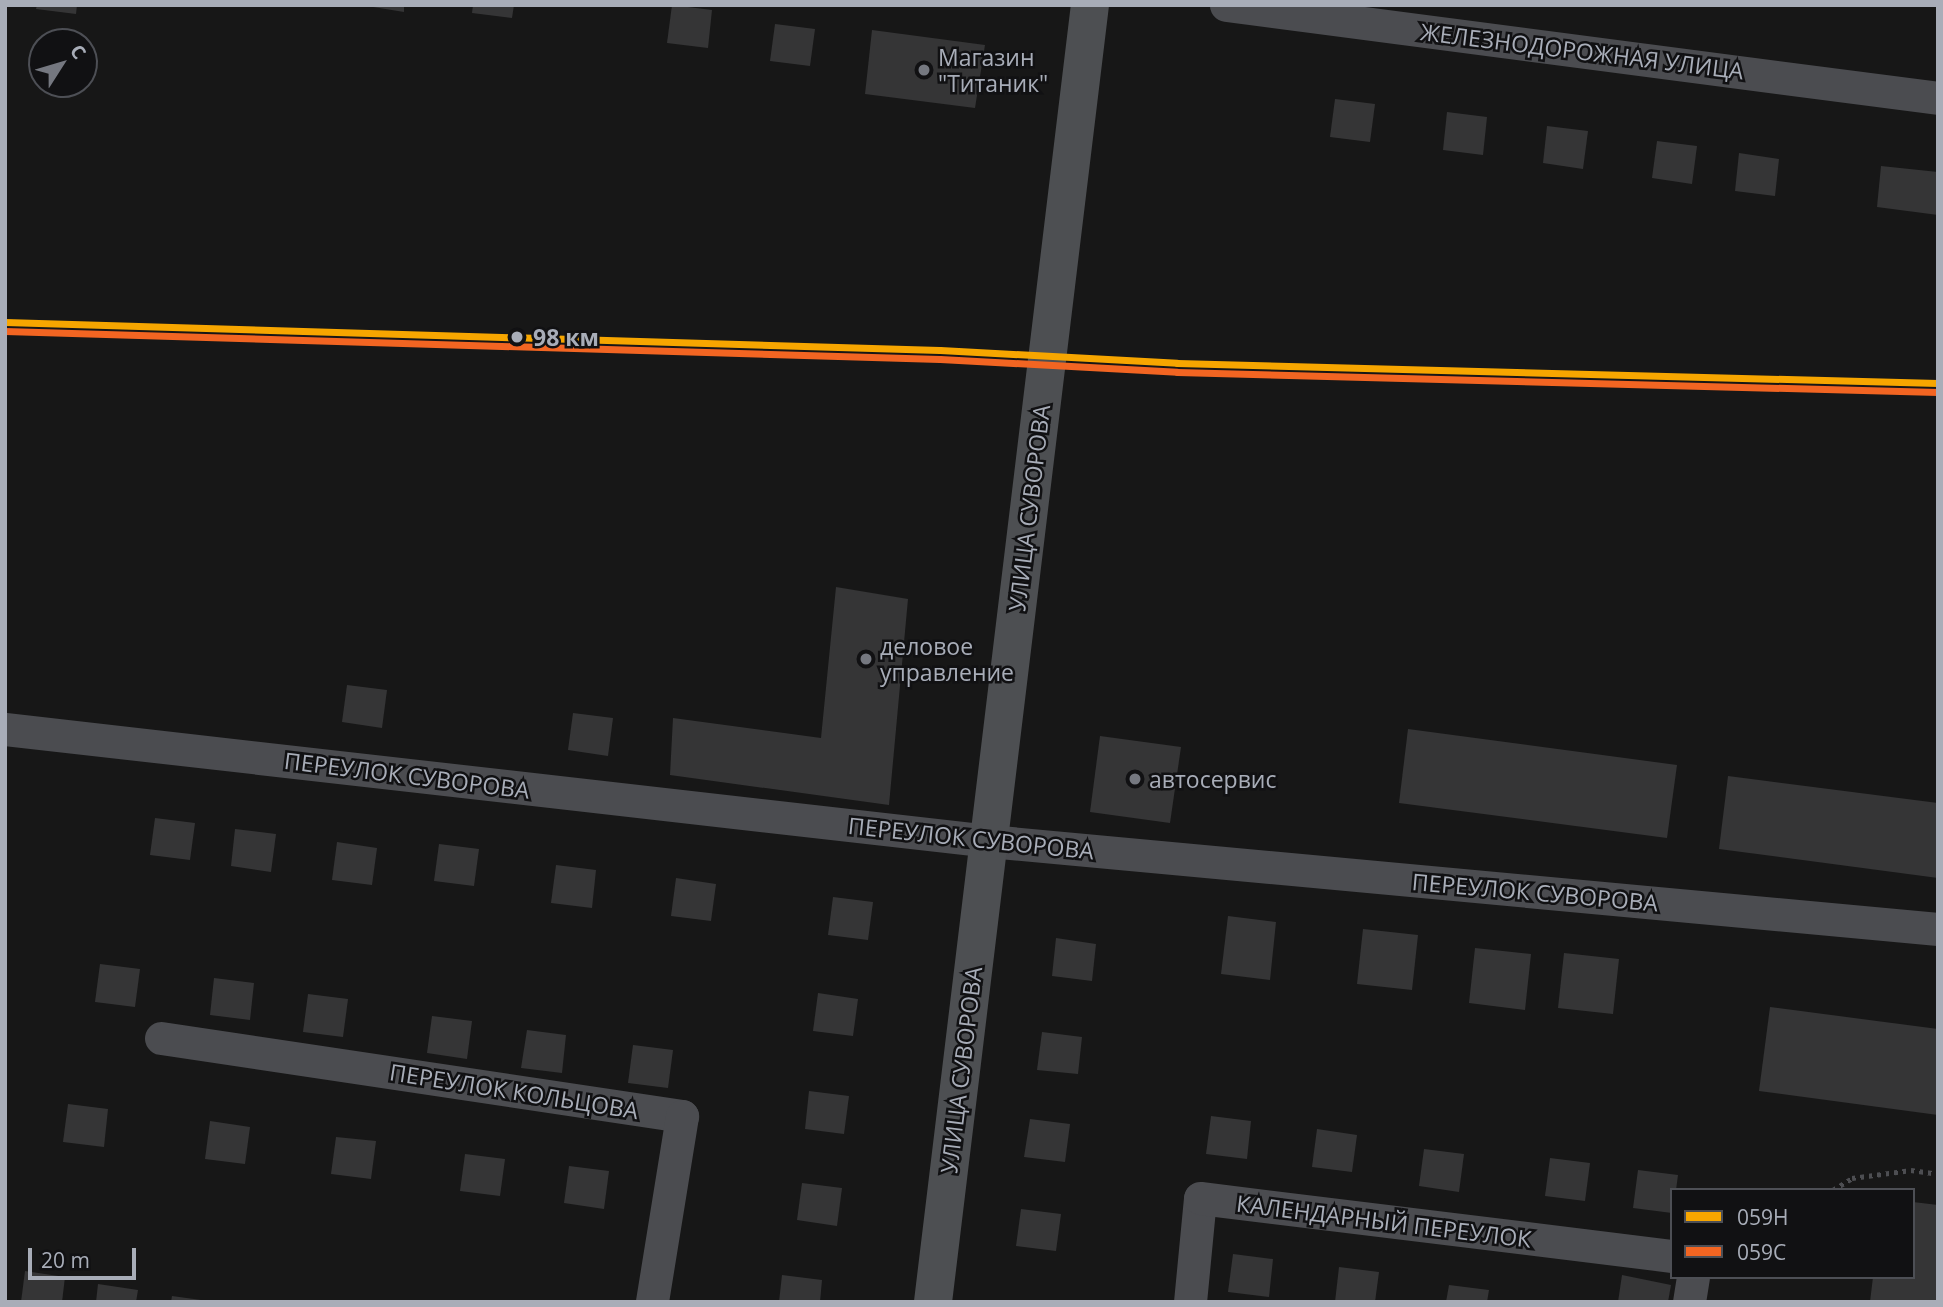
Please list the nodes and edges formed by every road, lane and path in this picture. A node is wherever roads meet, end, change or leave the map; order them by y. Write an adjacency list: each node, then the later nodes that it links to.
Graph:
1 (1090, 5): 5 (main road, УЛИЦА СУВОРОВА)
2 (1227, 5): 3 (street, ЖЕЛЕЗНОДОРОЖНАЯ УЛИЦА)
3 (1938, 98)
4 (5, 729): 5 (street, ПЕРЕУЛОК СУВОРОВА)
5 (989, 841): 6 (street, ПЕРЕУЛОК СУВОРОВА); 13 (main road, УЛИЦА СУВОРОВА)
6 (1938, 929)
7 (161, 1038): 12 (street, ПЕРЕУЛОК КОЛЬЦОВА)
8 (1938, 1174): 9 (path)
9 (1836, 1188)
10 (1670, 1256): 14 (street, КАЛЕНДАРНЫЙ ПЕРЕУЛОК)
11 (1692, 1279): 15 (street)
12 (652, 1302)
13 (933, 1302)
14 (1189, 1302)
15 (1689, 1302)

